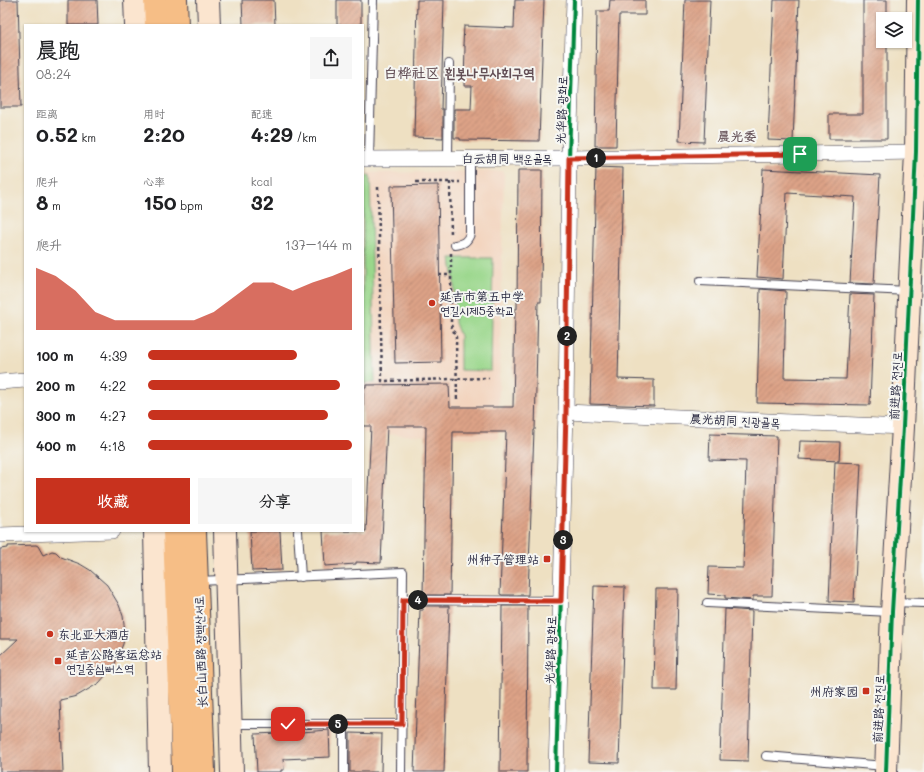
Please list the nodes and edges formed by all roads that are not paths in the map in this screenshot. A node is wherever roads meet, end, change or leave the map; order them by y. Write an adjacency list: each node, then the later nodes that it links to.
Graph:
1 (135, 0): 8 (street)
2 (155, 0): 9 (main road)
3 (176, 0): 10 (main road)
4 (208, 0): 11 (street)
5 (373, 0): 17 (lane)
6 (574, 0): 16 (street, 光华路 광화로)
7 (918, 0): 13 (street, 前进路 전진로)
8 (136, 24)
9 (156, 24)
10 (177, 24)
11 (209, 24)
12 (449, 64): 14 (lane)
13 (916, 152): 16 (street, 白云胡同 백운골목); 18 (street, 前进路 전진로)
14 (448, 158): 15 (street, 白云胡同 백운골목); 17 (street, 白云胡同 백운골목)
15 (470, 158): 16 (street, 白云胡同 백운골목); 19 (lane)
16 (569, 158): 24 (street, 光华路 광화로)
17 (366, 159)
18 (918, 196): 21 (street, 前进路 전진로)
19 (453, 248)
20 (700, 281): 21 (lane)
21 (909, 291): 25 (street, 前进路 전진로)
22 (24, 380): 23 (street)
23 (0, 382)
24 (566, 412): 25 (street, 晨光胡同 진광골목); 37 (street, 光华路 광화로)
25 (903, 427): 40 (street, 前进路 전진로)
26 (84, 532): 32 (street)
27 (155, 532): 46 (street)
28 (174, 532): 47 (main road, 长白山西路 장백산서로)
29 (195, 532): 35 (main road, 长白山西路 장백산서로)
30 (225, 532): 34 (street)
31 (298, 532): 33 (lane)
32 (0, 535)
33 (301, 577): 34 (lane); 36 (lane)
34 (227, 580): 35 (lane); 41 (street)
35 (197, 581): 48 (main road, 长白山西路 장백산서로)
36 (403, 600): 37 (lane); 43 (lane)
37 (561, 601): 52 (street, 光华路 광화로)
38 (707, 603): 40 (lane)
39 (924, 603): 40 (lane)
40 (892, 607): 45 (street, 前进路 전진로)
41 (231, 724): 42 (lane); 49 (street)
42 (344, 724): 43 (lane); 50 (lane)
43 (402, 724): 51 (lane)
44 (766, 756): 45 (lane)
45 (886, 769)
46 (160, 772)
47 (183, 772)
48 (204, 772)
49 (232, 772)
50 (344, 772)
51 (401, 772)
52 (556, 772)

